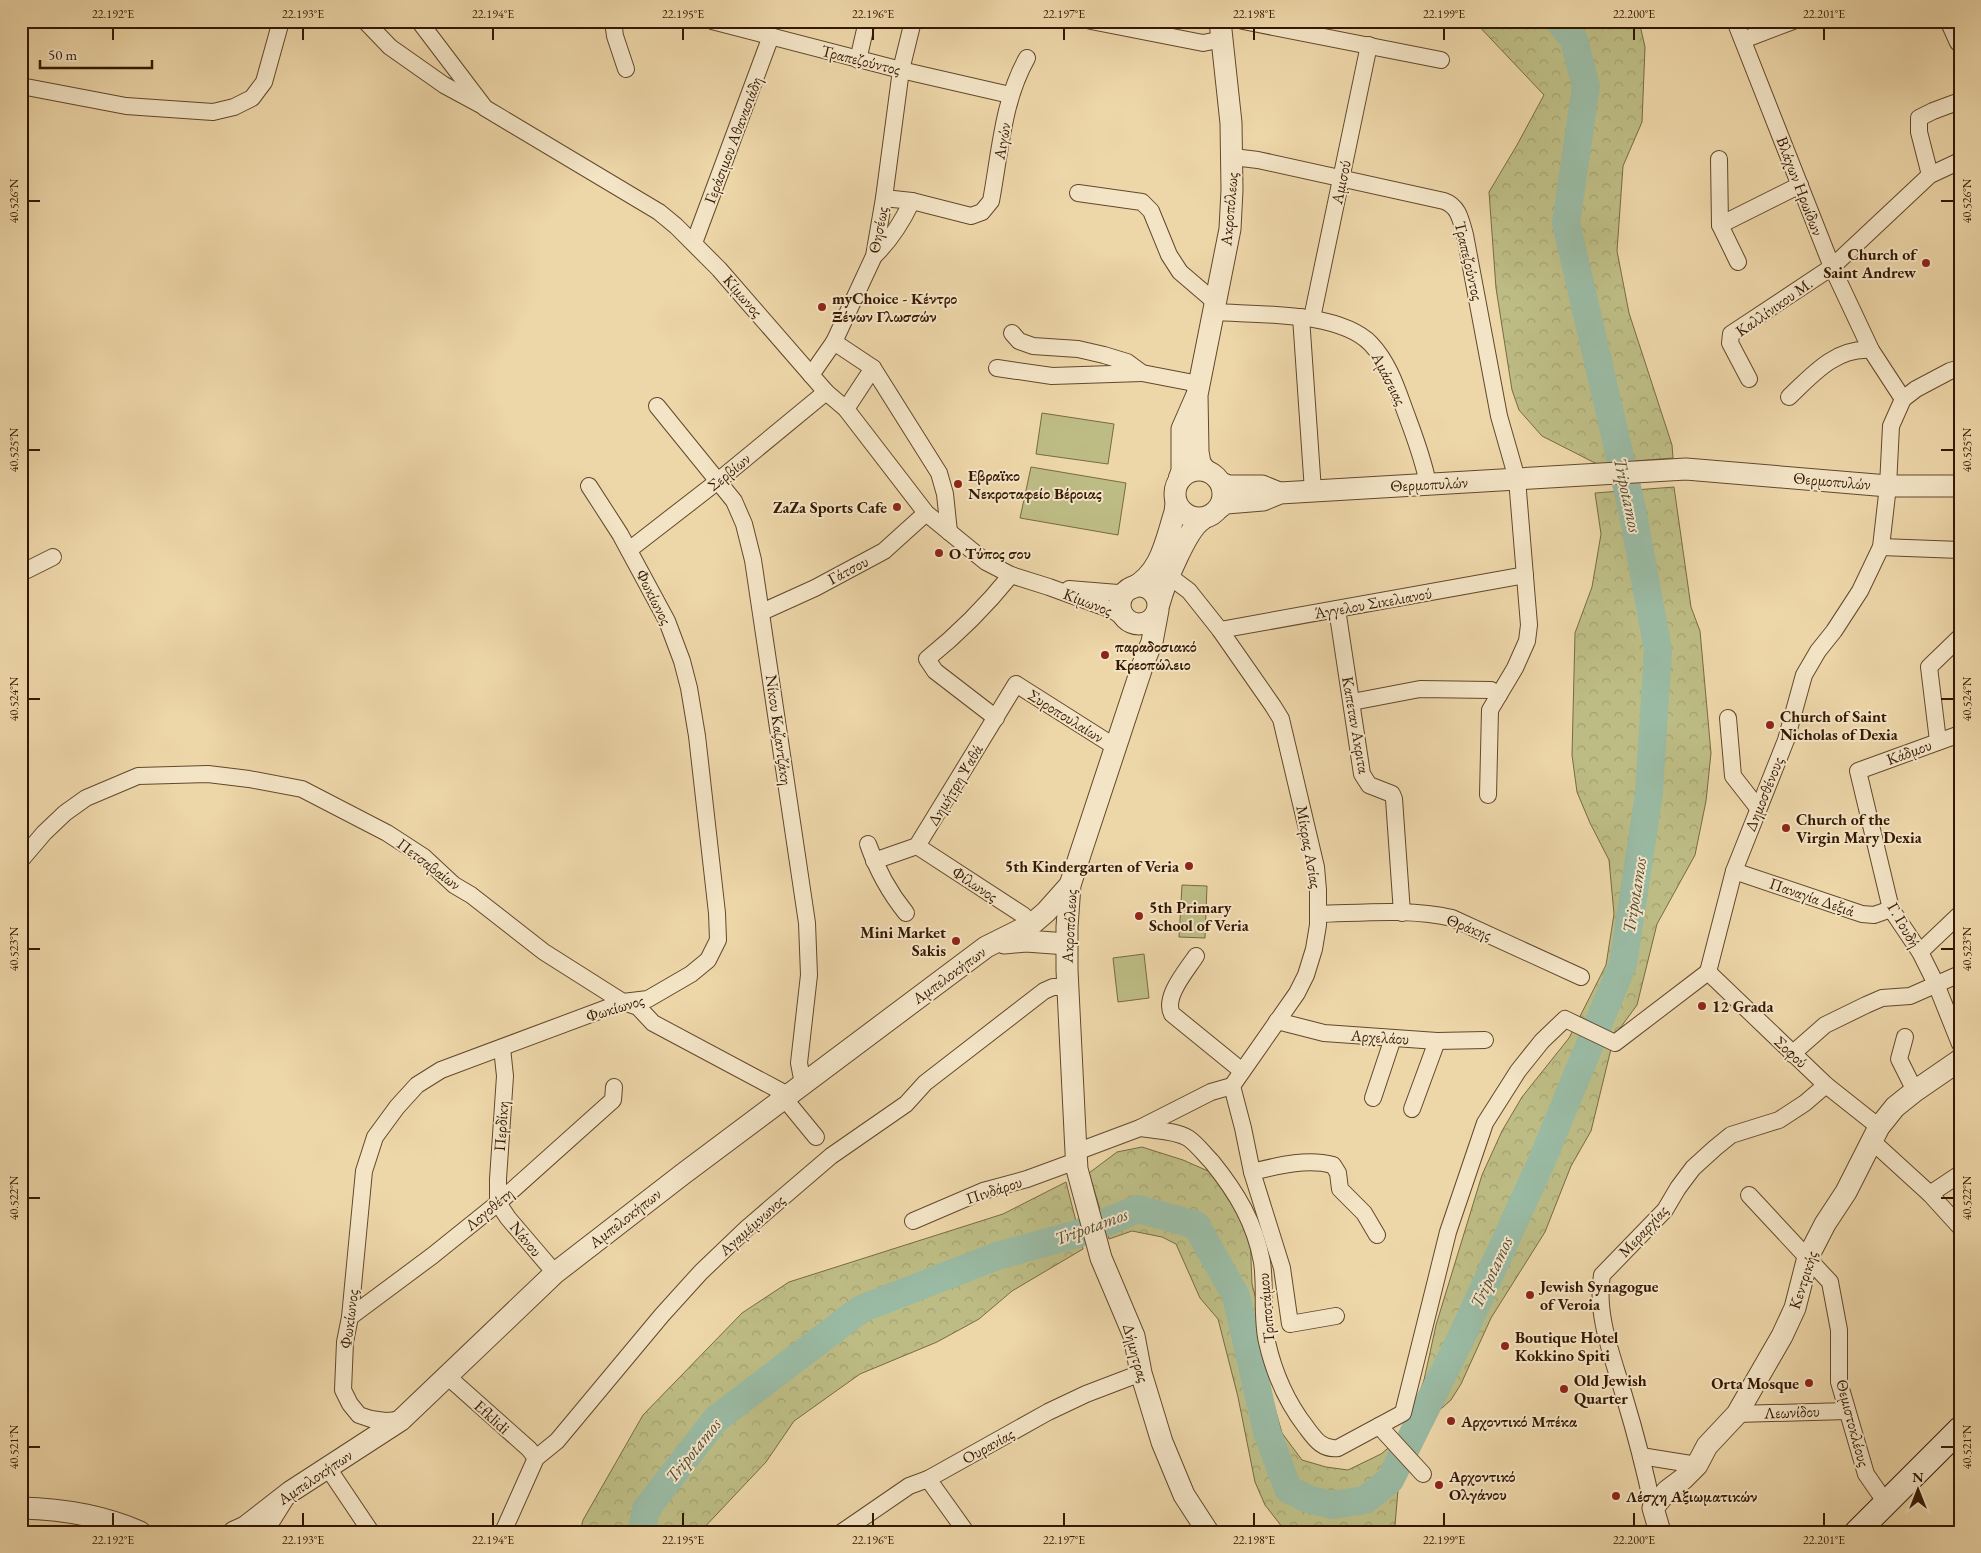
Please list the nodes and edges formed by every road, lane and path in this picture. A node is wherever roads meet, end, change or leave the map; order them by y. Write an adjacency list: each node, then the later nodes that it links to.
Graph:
1 (281, 21): 23 (street)
2 (365, 21): 26 (street)
3 (419, 21): 26 (street, Κίμωνος)
4 (613, 21): 21 (street)
5 (712, 21): 14 (street, Τραπεζούντος)
6 (867, 21): 19 (street)
7 (913, 21): 22 (street, Θησέως)
8 (1091, 21): 13 (street)
9 (1243, 21): 17 (street)
10 (1735, 21): 15 (street, Βλάχων Ηρωίδων)
11 (1951, 21): 16 (street)
12 (1786, 22): 15 (street)
13 (1224, 26): 27 (street, Ακροπόλεως)
14 (771, 36): 19 (street, Τραπεζούντος); 37 (street, Γεράσιμου Αθανασιάδη)
15 (1743, 40): 32 (street, Βλάχων Ηρωίδων)
16 (1960, 41)
17 (1369, 45): 20 (street); 31 (street, Αμισού)
18 (1027, 58): 24 (street, Αιγών)
19 (858, 60): 22 (street, Τραπεζούντος)
20 (1441, 60)
21 (626, 70)
22 (901, 70): 24 (street, Τραπεζούντος); 34 (street, Θησέως)
23 (21, 86)
24 (1010, 95): 35 (street, Αιγών)
25 (1960, 101): 30 (street)
26 (485, 108): 37 (street, Κίμωνος)
27 (1233, 157): 31 (street, Τραπεζούντος); 41 (street, Ακροπόλεως)
28 (1719, 159): 36 (street)
29 (1960, 161): 30 (street, Καλλίνικου Μ.)
30 (1930, 175): 40 (street, Καλλίνικου Μ.)
31 (1342, 180): 42 (street, Αμισού); 59 (street, Τραπεζούντος)
32 (1800, 185): 36 (street); 40 (street, Βλάχων Ηρωίδων)
33 (1078, 193): 41 (street)
34 (884, 198): 35 (street); 38 (street, Θησέως)
35 (912, 201): 38 (street)
36 (1720, 225): 39 (street)
37 (694, 243): 50 (street, Κίμωνος)
38 (874, 256): 44 (street, Θησέως)
39 (1738, 262)
40 (1832, 267): 45 (street, Βλάχων Ηρωίδων); 51 (street, Καλλίνικου Μ.)
41 (1215, 307): 42 (street, Αμάσειας); 52 (street, Ακροπόλεως)
42 (1306, 318): 62 (street, Αμάσειας); 66 (street, Αμισού)
43 (1012, 333): 49 (street)
44 (834, 342): 46 (street); 50 (street, Θησέως)
45 (1871, 350): 54 (street); 55 (street, Βλάχων Ηρωίδων)
46 (873, 368): 57 (street); 71 (street)
47 (997, 368): 49 (street)
48 (1960, 368): 55 (street)
49 (1142, 373): 52 (street)
50 (811, 374): 53 (street, Κίμωνος)
51 (1749, 378)
52 (1198, 390): 58 (street, Ακροπόλεως); 60 (street, Ακροπόλεως)
53 (826, 392): 57 (street, Κίμωνος); 61 (street, Σερβίων)
54 (1789, 397)
55 (1903, 399): 64 (street, Δημοσθένους)
56 (657, 406): 61 (street, Νίκου Καζαντζάκη)
57 (846, 409): 69 (street, Κίμωνος)
58 (1213, 477): 60 (street); 67 (street, Θερμοπυλών); 70 (street)
59 (1517, 479): 62 (street, Θερμοπυλών); 64 (street, Θερμοπυλών); 78 (street, Τραπεζούντος)
60 (1179, 480): 68 (street)
61 (718, 481): 73 (street, Σερβίων); 84 (street, Νίκου Καζαντζάκη)
62 (1428, 484): 66 (street, Θερμοπυλών)
63 (589, 486): 73 (street, Φωκίωνος)
64 (1888, 486): 65 (street, Θερμοπυλών); 72 (street, Δημοσθένους)
65 (1960, 486)
66 (1313, 491): 67 (street, Θερμοπυλών)
67 (1280, 493): 70 (street, Θερμοπυλών)
68 (1176, 503): 70 (street); 81 (street)
69 (926, 513): 71 (street, Κίμωνος); 84 (street, Γάτσου)
70 (1211, 513): 79 (street, Ακροπόλεως)
71 (949, 532): 77 (street, Κίμωνος)
72 (1881, 546): 74 (street); 99 (street, Δημοσθένους)
73 (629, 550): 121 (street, Φωκίωνος)
74 (1960, 550)
75 (53, 557): 76 (street)
76 (21, 573)
77 (1011, 575): 80 (street, Κίμωνος); 92 (street)
78 (1525, 575): 83 (street, Άγγελου Σικελιανού); 90 (street, Τραπεζούντος)
79 (1169, 576): 82 (street, Ακροπόλεως); 86 (street, Μίκρας Ασίας)
80 (1049, 587): 81 (street, Κίμωνος); 85 (street, Κίμωνος)
81 (1129, 589): 82 (street); 85 (street)
82 (1158, 607): 85 (street); 88 (street, Ακροπόλεως)
83 (1337, 609): 86 (street, Άγγελου Σικελιανού); 91 (street, Καπεταν Ακριτα)
84 (762, 612): 136 (street, Νίκου Καζαντζάκη)
85 (1127, 620): 88 (street)
86 (1220, 630): 109 (street, Μίκρας Ασίας)
87 (1960, 637): 95 (street)
88 (1143, 664): 96 (street, Ακροπόλεως)
89 (1016, 684): 92 (street, Δημήτρη Ψαθά); 96 (street, Συροπουλαίων)
90 (1499, 694): 91 (street); 98 (street, Τραπεζούντος)
91 (1352, 702): 108 (street, Καπεταν Ακριτα)
92 (996, 718): 101 (street, Δημήτρη Ψαθά)
93 (1728, 718): 99 (street)
94 (1960, 734): 95 (street, Κάδμου)
95 (1938, 741): 97 (street, Κάδμου)
96 (1117, 748): 105 (street, Ακροπόλεως)
97 (1858, 771): 106 (street, Γ. Γουδή)
98 (1488, 795)
99 (1758, 808): 104 (street, Δημοσθένους)
100 (868, 844): 103 (street)
101 (917, 846): 103 (street); 111 (street, Φίλωνος)
102 (21, 860): 121 (street, Πετσαβαίων)
103 (874, 861): 107 (street)
104 (1734, 871): 106 (street, Παναγία Δεξιά); 116 (street, Δημοσθένους)
105 (1070, 885): 111 (street); 112 (street, Ακροπόλεως)
106 (1891, 909): 114 (street, Γ. Γουδή)
107 (906, 913)
108 (1402, 913): 109 (street, Θράκης); 118 (street, Θράκης)
109 (1318, 914): 122 (street, Μίκρας Ασίας)
110 (1960, 914): 114 (street)
111 (1032, 924): 112 (street); 113 (street, Αμπελοκήπων)
112 (1060, 938): 113 (street); 119 (street, Ακροπόλεως)
113 (989, 946): 136 (street, Αμπελοκήπων)
114 (1920, 952): 120 (street, Γ. Γουδή)
115 (1196, 956): 131 (street)
116 (1708, 972): 129 (street, Σοφού); 160 (street, Τριποτάμου)
117 (1960, 974): 120 (street)
118 (1581, 977)
119 (1067, 978): 142 (street, Ακροπόλεως); 163 (street, Αγαμέμνωνος)
120 (1936, 984): 127 (street, Γ. Γουδή); 129 (street)
121 (623, 1002): 128 (street, Φωκίωνος); 136 (street, Πετσαβαίων)
122 (1277, 1021): 124 (street, Αρχελάου); 131 (street, Μίκρας Ασίας)
123 (1905, 1037): 135 (street)
124 (1393, 1038): 126 (street, Αρχελάου); 137 (street)
125 (1485, 1040): 126 (street, Αρχελάου)
126 (1437, 1041): 138 (street)
127 (1960, 1044)
128 (502, 1048): 147 (street, Περδίκη); 154 (street, Φωκίωνος)
129 (1792, 1054): 132 (street, Σοφού)
130 (1960, 1060): 135 (street, Κεντρικής)
131 (1242, 1071): 133 (street, Μίκρας Ασίας)
132 (1826, 1085): 140 (street, Σοφού); 162 (street, Μεραρχίας)
133 (1232, 1086): 139 (street); 143 (street, Τριποτάμου)
134 (614, 1087): 147 (street, Λογοθέτη)
135 (1915, 1091): 140 (street, Κεντρικής)
136 (792, 1092): 141 (street); 152 (street, Αμπελοκήπων)
137 (1373, 1098)
138 (1412, 1109)
139 (1140, 1128): 142 (street); 160 (street, Τριποτάμου)
140 (1876, 1134): 145 (street, Σοφού); 151 (street, Κεντρικής)
141 (816, 1137)
142 (1076, 1160): 148 (street, Πινδάρου); 155 (street, Δήμητρας)
143 (1252, 1172): 150 (street); 153 (street, Τριποτάμου)
144 (1960, 1174): 145 (street)
145 (1930, 1194): 149 (street, Σοφού)
146 (1749, 1195): 151 (street, Θεμιστοκλέους)
147 (498, 1203): 152 (street, Νάνου); 154 (street, Λογοθέτη)
148 (913, 1221)
149 (1960, 1227)
150 (1377, 1235)
151 (1808, 1257): 157 (street, Θεμιστοκλέους); 158 (street, Κεντρικής)
152 (555, 1273): 156 (street, Αμπελοκήπων)
153 (1336, 1316)
154 (350, 1317): 159 (street, Φωκίωνος)
155 (1141, 1373): 167 (street, Ουρανίας); 172 (street, Δήμητρας)
156 (447, 1376): 159 (street, Αμπελοκήπων); 163 (street, Efklidi)
157 (1847, 1411): 158 (street, Λεωνίδου); 169 (street, Θεμιστοκλέους)
158 (1737, 1414): 164 (street, Κεντρικής)
159 (400, 1420): 165 (street, Αμπελοκήπων)
160 (1379, 1426): 166 (street)
161 (1960, 1430): 169 (main road)
162 (1642, 1456): 164 (street); 171 (street, Μεραρχίας)
163 (536, 1458): 177 (street, Αγαμέμνωνος)
164 (1697, 1465): 171 (street, Κεντρικής)
165 (328, 1468): 168 (street, Αμπελοκήπων); 176 (street)
166 (1423, 1474)
167 (928, 1479): 178 (street, Ουρανίας); 179 (street)
168 (290, 1492): 174 (street, Αμπελοκήπων); 175 (street)
169 (1886, 1503): 181 (main road)
170 (21, 1508): 173 (street)
171 (1653, 1508): 180 (street)
172 (1200, 1530)
173 (140, 1532)
174 (234, 1532)
175 (264, 1532)
176 (371, 1532)
177 (503, 1532)
178 (842, 1532)
179 (966, 1532)
180 (1660, 1532)
181 (1857, 1532)

